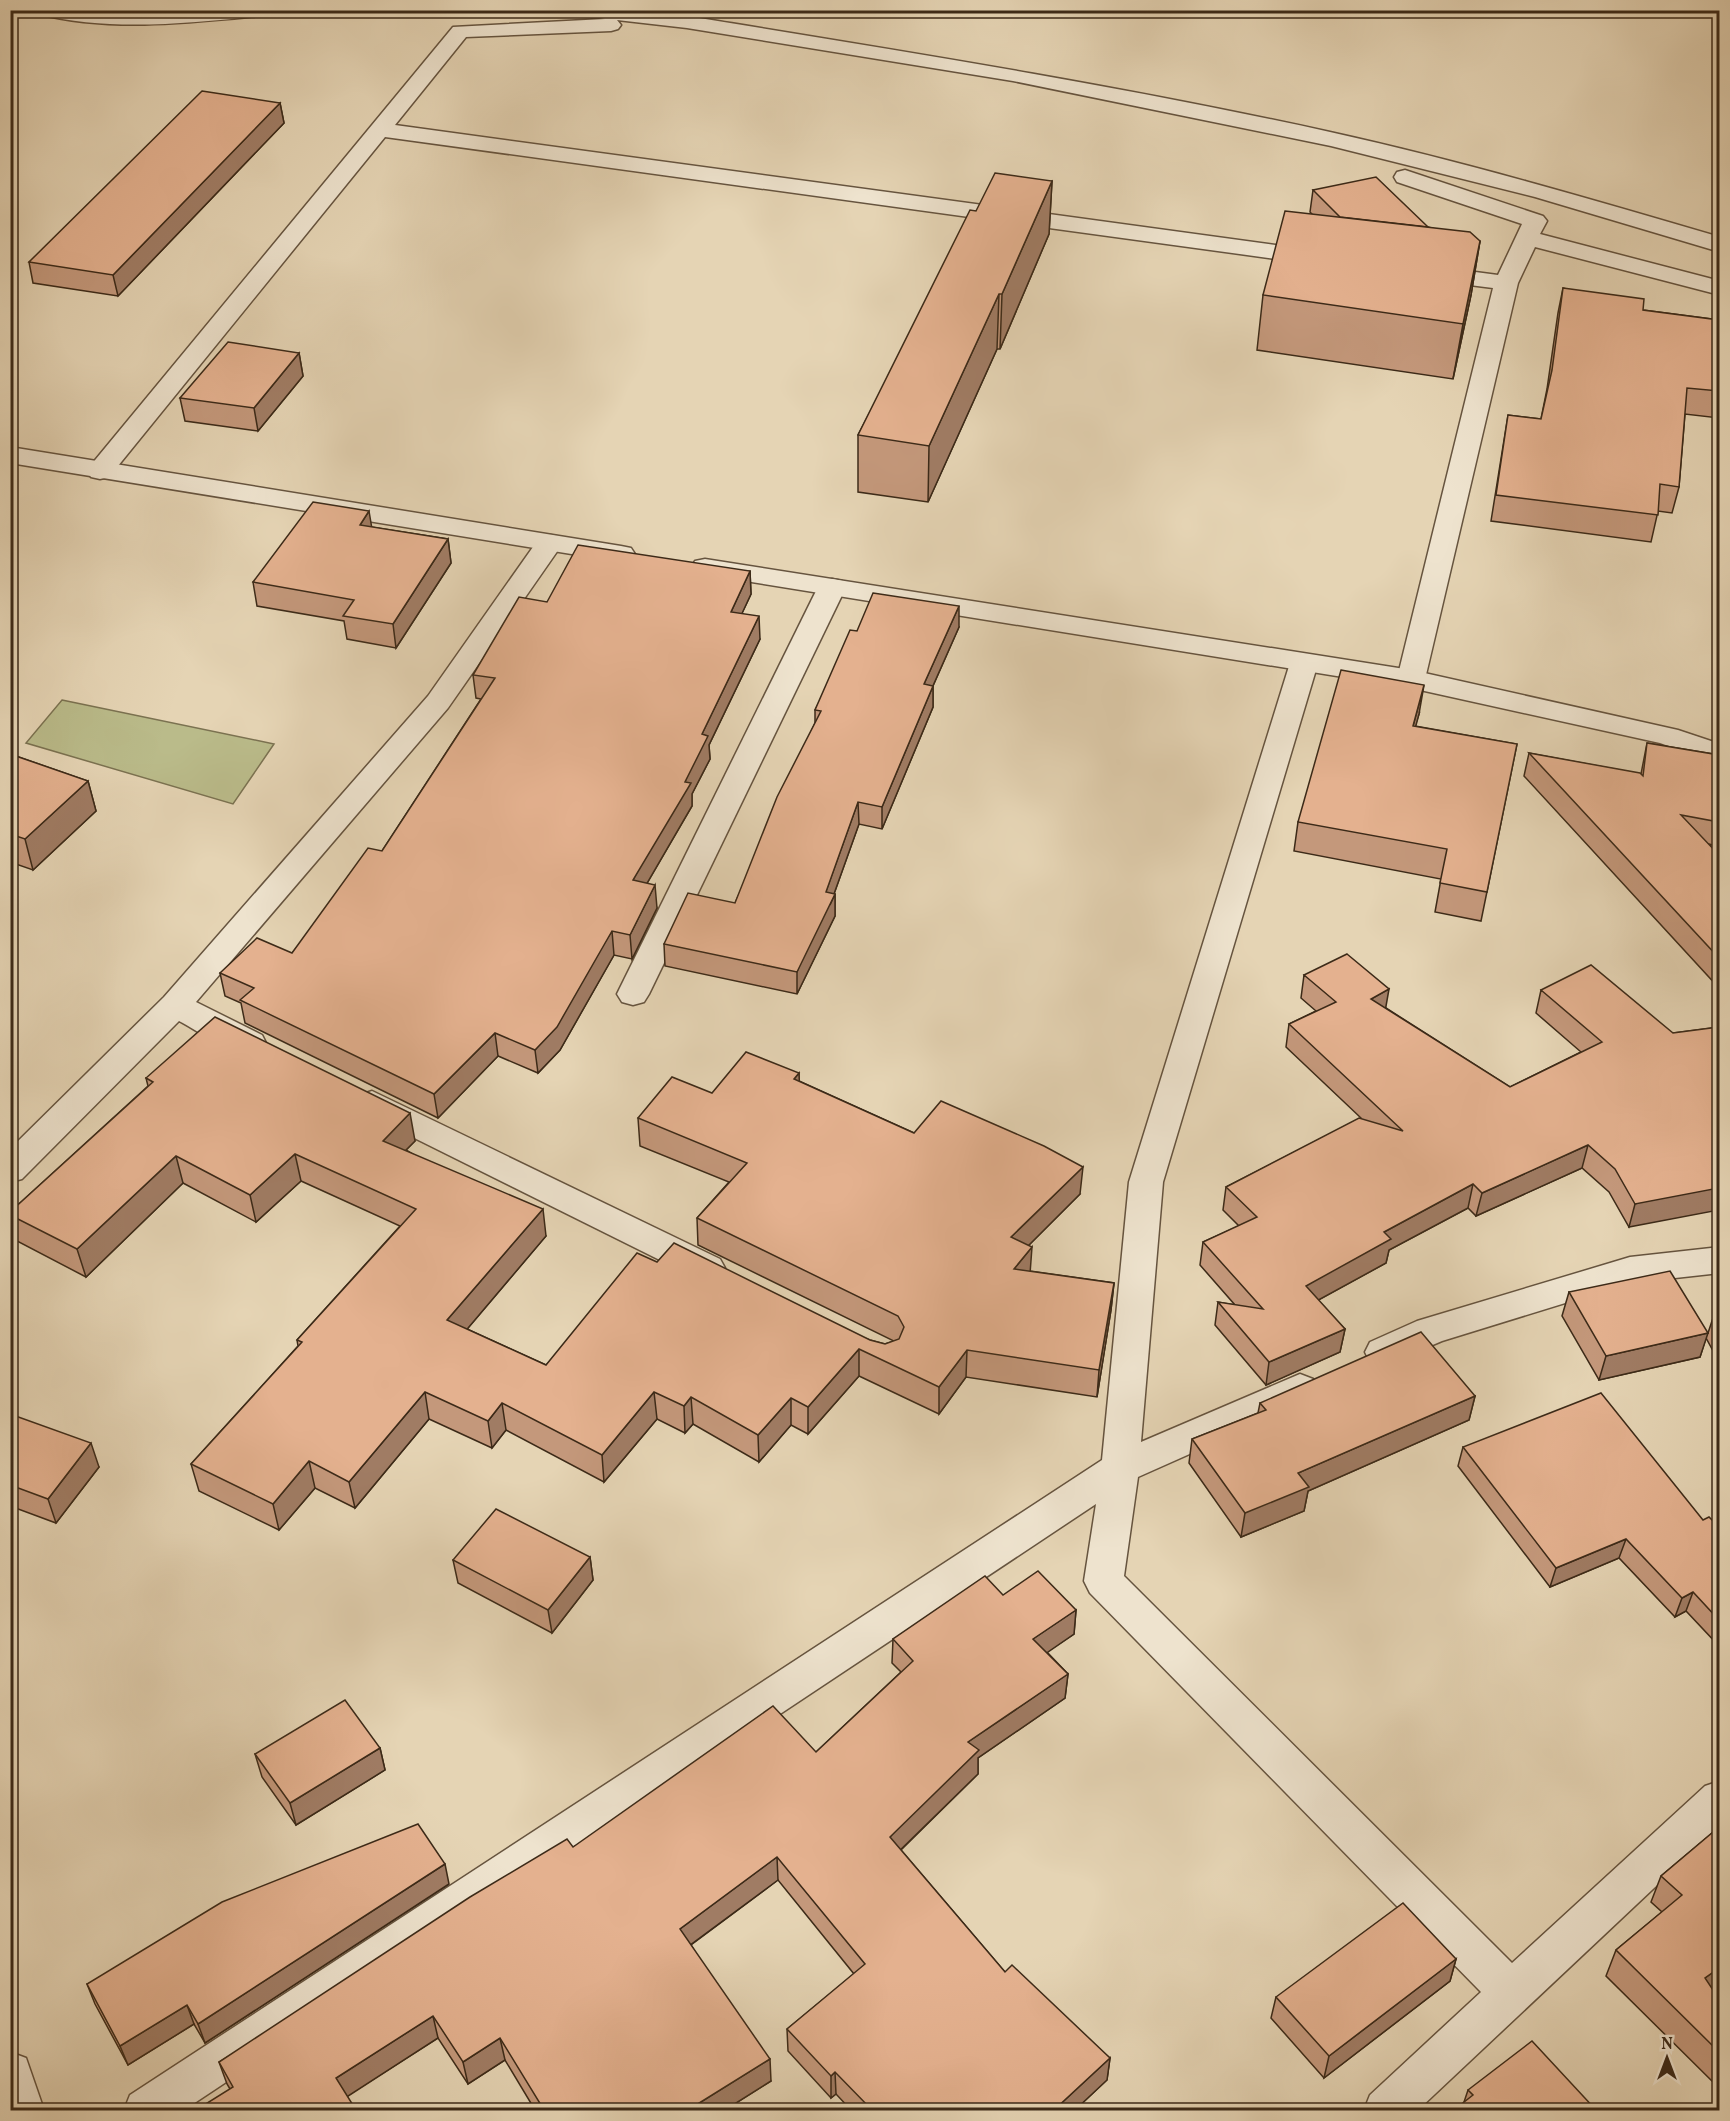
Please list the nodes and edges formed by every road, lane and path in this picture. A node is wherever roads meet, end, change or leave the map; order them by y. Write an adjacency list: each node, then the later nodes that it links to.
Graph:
1 (46, 10): 2 (street)
2 (260, 10)
3 (582, 10): 4 (street)
4 (687, 22): 5 (street); 6 (street)
5 (380, 129): 9 (street); 14 (street)
6 (1331, 139): 7 (street); 8 (street)
7 (1527, 238): 11 (street); 12 (street)
8 (1719, 245)
9 (1340, 261)
10 (1411, 270): 11 (street)
11 (1506, 283): 20 (street)
12 (1719, 288)
13 (10, 455): 14 (street)
14 (100, 471): 15 (street)
15 (550, 543): 16 (street); 23 (street)
16 (644, 558)
17 (679, 563): 18 (street)
18 (832, 587): 19 (street); 22 (street)
19 (1304, 663): 20 (street); 29 (street)
20 (1411, 679): 21 (street)
21 (1719, 755)
22 (633, 994)
23 (175, 1005): 24 (street); 26 (street)
24 (282, 1058)
25 (347, 1090): 28 (street)
26 (10, 1170)
27 (1719, 1260): 29 (street)
28 (734, 1281)
29 (1120, 1468): 31 (street); 34 (street)
30 (1719, 1799): 31 (street)
31 (1513, 1994): 35 (street)
32 (10, 2073): 33 (street)
33 (22, 2110)
34 (146, 2110)
35 (1386, 2110)

